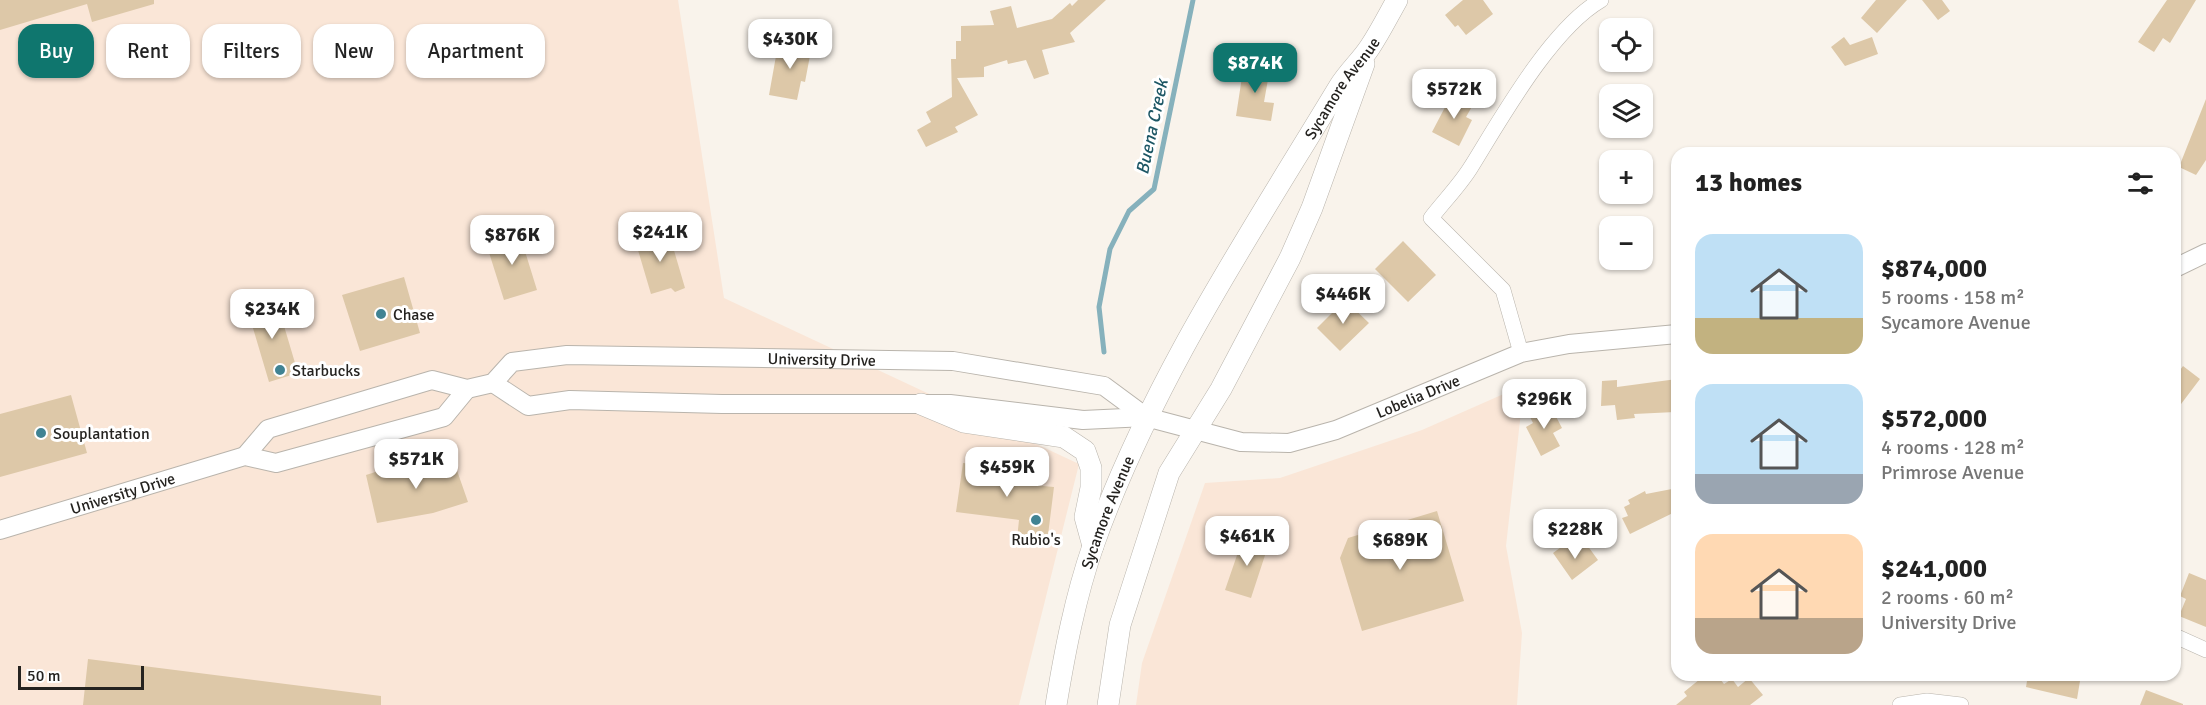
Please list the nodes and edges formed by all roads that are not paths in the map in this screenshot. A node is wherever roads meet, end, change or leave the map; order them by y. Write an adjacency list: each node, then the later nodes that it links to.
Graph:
1 (1397, 0): 3 (main road)
2 (1601, 0): 7 (street)
3 (1368, 49): 11 (main road, Sycamore Avenue); 12 (main road, Sycamore Avenue)
4 (2206, 253): 5 (street)
5 (2181, 265)
6 (1671, 335): 7 (street, Lobelia Drive)
7 (1521, 352): 12 (street, Lobelia Drive)
8 (493, 382): 9 (street, University Drive); 10 (street, University Drive); 11 (street, University Drive)
9 (467, 389): 13 (street, University Drive); 13 (street, University Drive)
10 (921, 404): 11 (street, University Drive); 15 (main road)
11 (1146, 417): 12 (street, University Drive); 15 (main road, Sycamore Avenue)
12 (1195, 432): 19 (main road, Sycamore Avenue)
13 (245, 456): 14 (street, University Drive)
14 (0, 530)
15 (1093, 546): 18 (main road, Sycamore Avenue)
16 (2181, 639): 17 (street)
17 (2206, 650)
18 (1056, 705)
19 (1108, 705)
20 (1900, 705): 21 (street)
21 (1961, 705)

